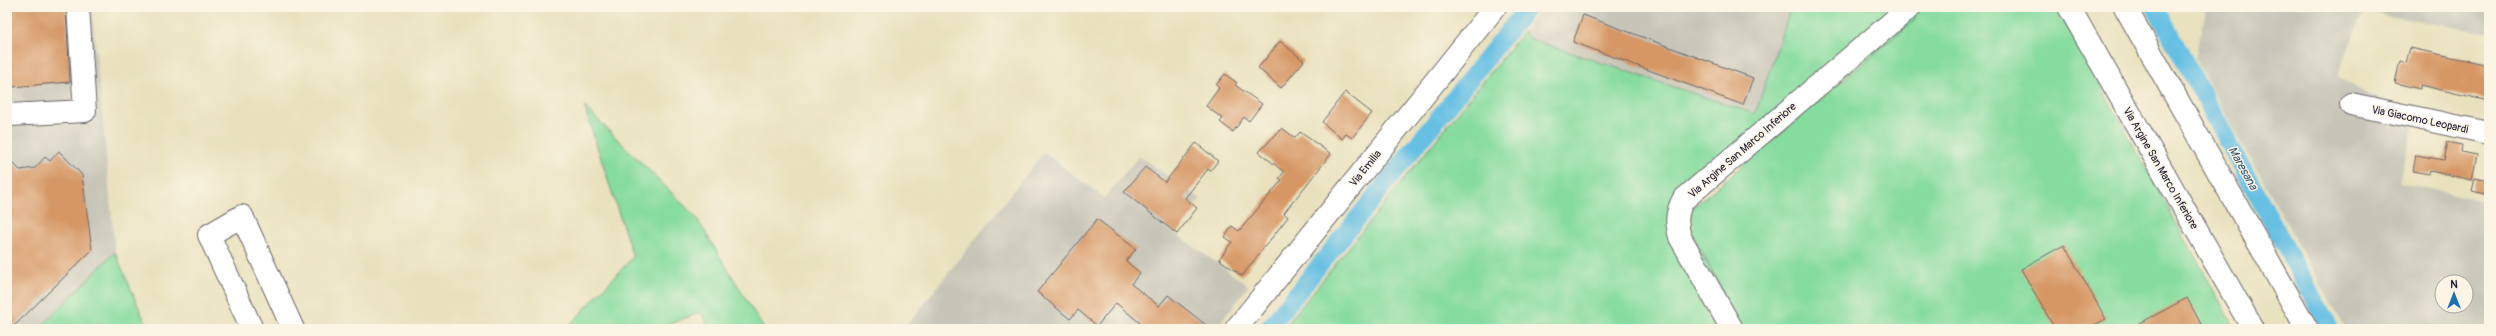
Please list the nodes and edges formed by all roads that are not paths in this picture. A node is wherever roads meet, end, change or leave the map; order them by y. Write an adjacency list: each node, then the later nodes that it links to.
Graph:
1 (78, 7): 7 (street)
2 (1495, 7): 11 (street, Via Emilia)
3 (1910, 7): 12 (street, Via Argine San Marco Inferiore)
4 (2069, 7): 13 (street, Via Argine San Marco Inferiore)
5 (2126, 11): 14 (street)
6 (2350, 104): 8 (street, Via Giacomo Leopardi)
7 (7, 113)
8 (2489, 133)
9 (252, 329): 10 (street)
10 (293, 329)
11 (1236, 329)
12 (1732, 329)
13 (2253, 329)
14 (2307, 329)

